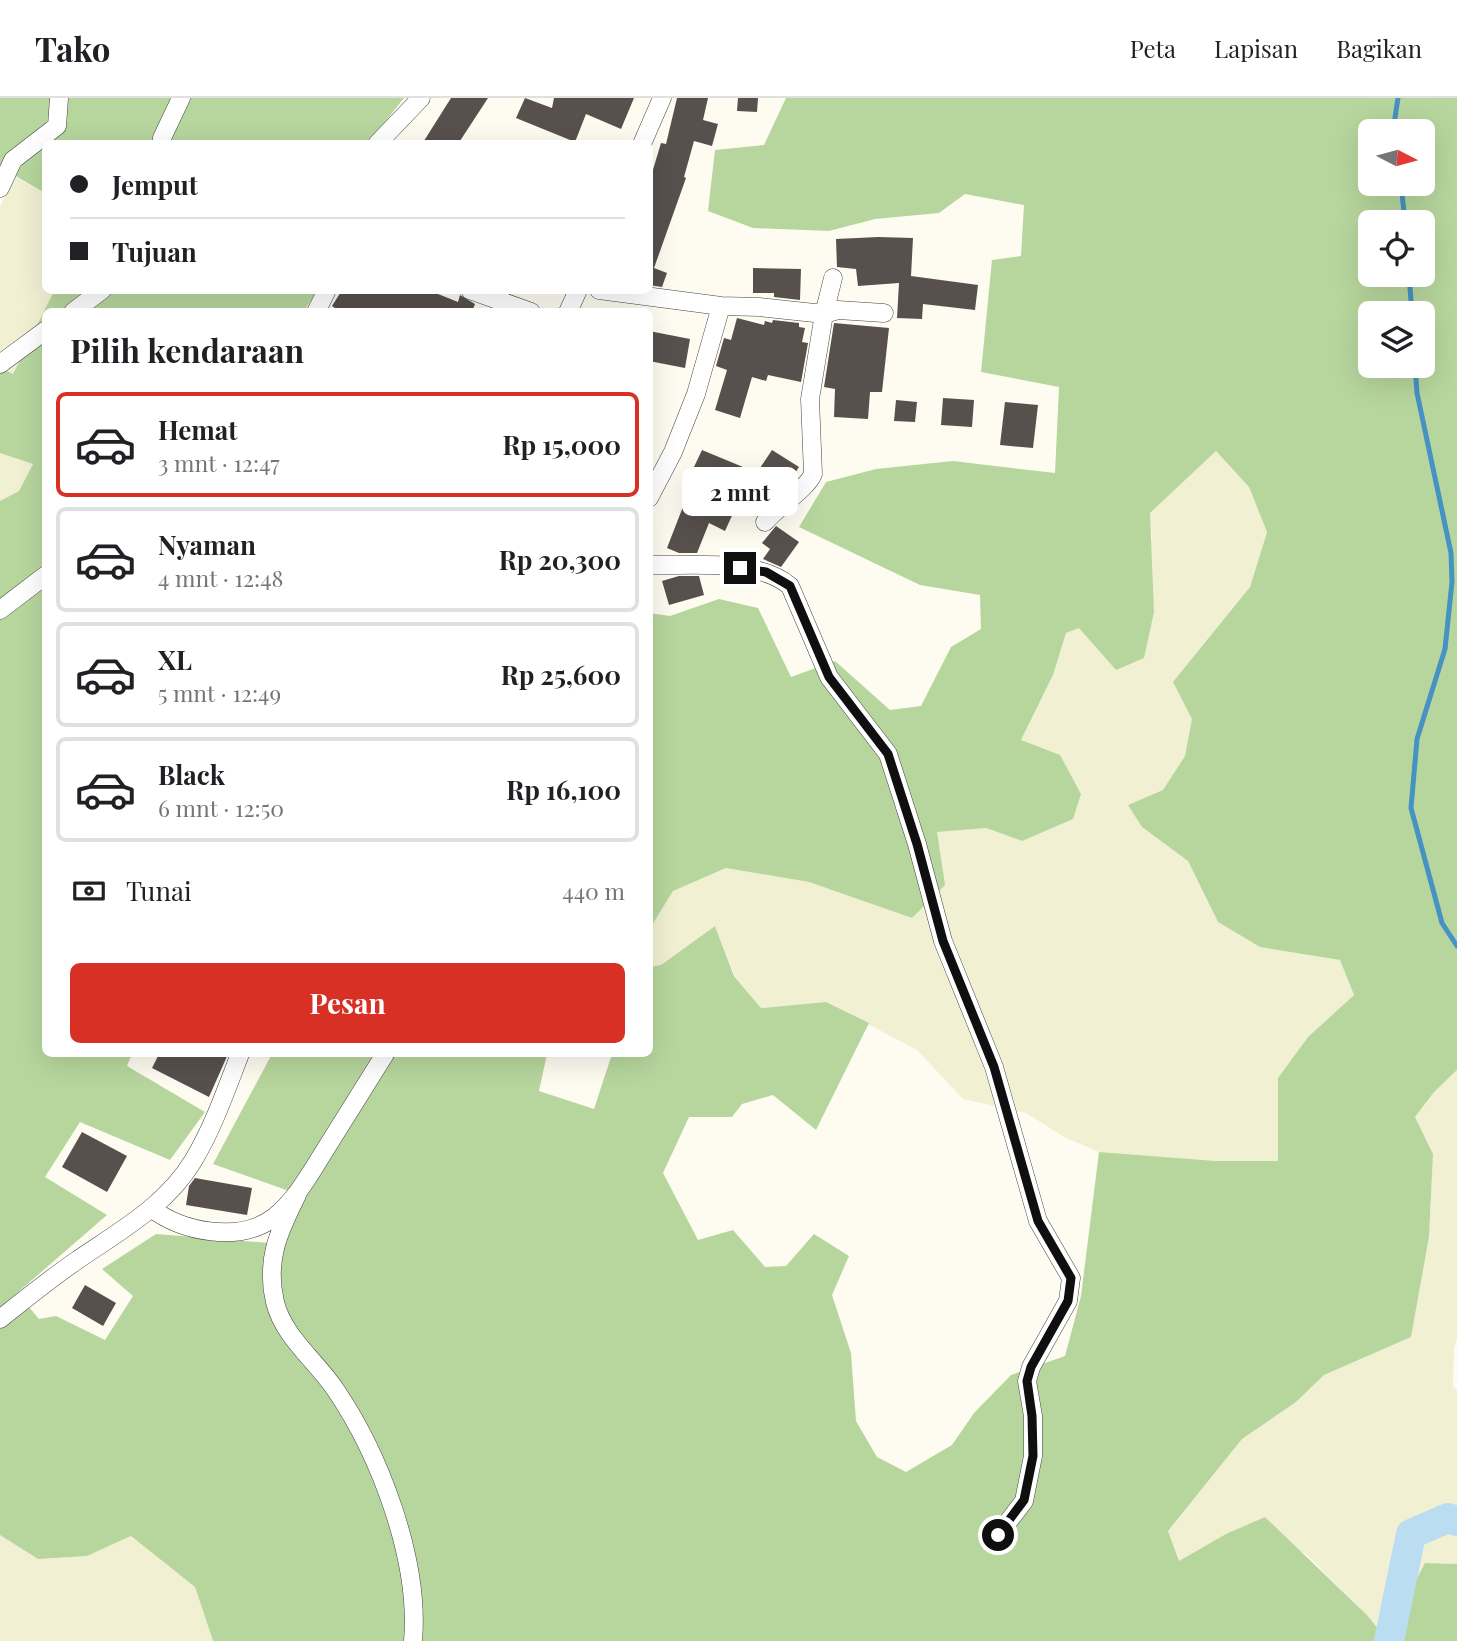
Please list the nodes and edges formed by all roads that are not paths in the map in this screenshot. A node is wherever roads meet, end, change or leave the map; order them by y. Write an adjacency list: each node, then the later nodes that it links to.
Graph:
1 (59, 98): 8 (street)
2 (181, 98): 5 (street)
3 (421, 98): 6 (street)
4 (662, 98): 7 (street)
5 (162, 140)
6 (381, 140)
7 (644, 140)
8 (0, 188)
9 (833, 278): 17 (street)
10 (97, 294): 15 (street)
11 (477, 294): 14 (street)
12 (630, 294): 13 (street)
13 (721, 306): 17 (street); 20 (street)
14 (500, 307)
15 (78, 308)
16 (884, 313): 17 (street)
17 (824, 314): 21 (street)
18 (42, 333): 19 (street)
19 (0, 364)
20 (653, 490)
21 (765, 522)
22 (653, 565): 30 (street)
23 (42, 578): 24 (street)
24 (0, 610)
25 (239, 1057): 28 (street)
26 (383, 1057): 27 (street)
27 (297, 1195): 28 (street); 31 (street)
28 (151, 1208): 29 (street)
29 (0, 1319)
30 (998, 1535)
31 (413, 1641)

